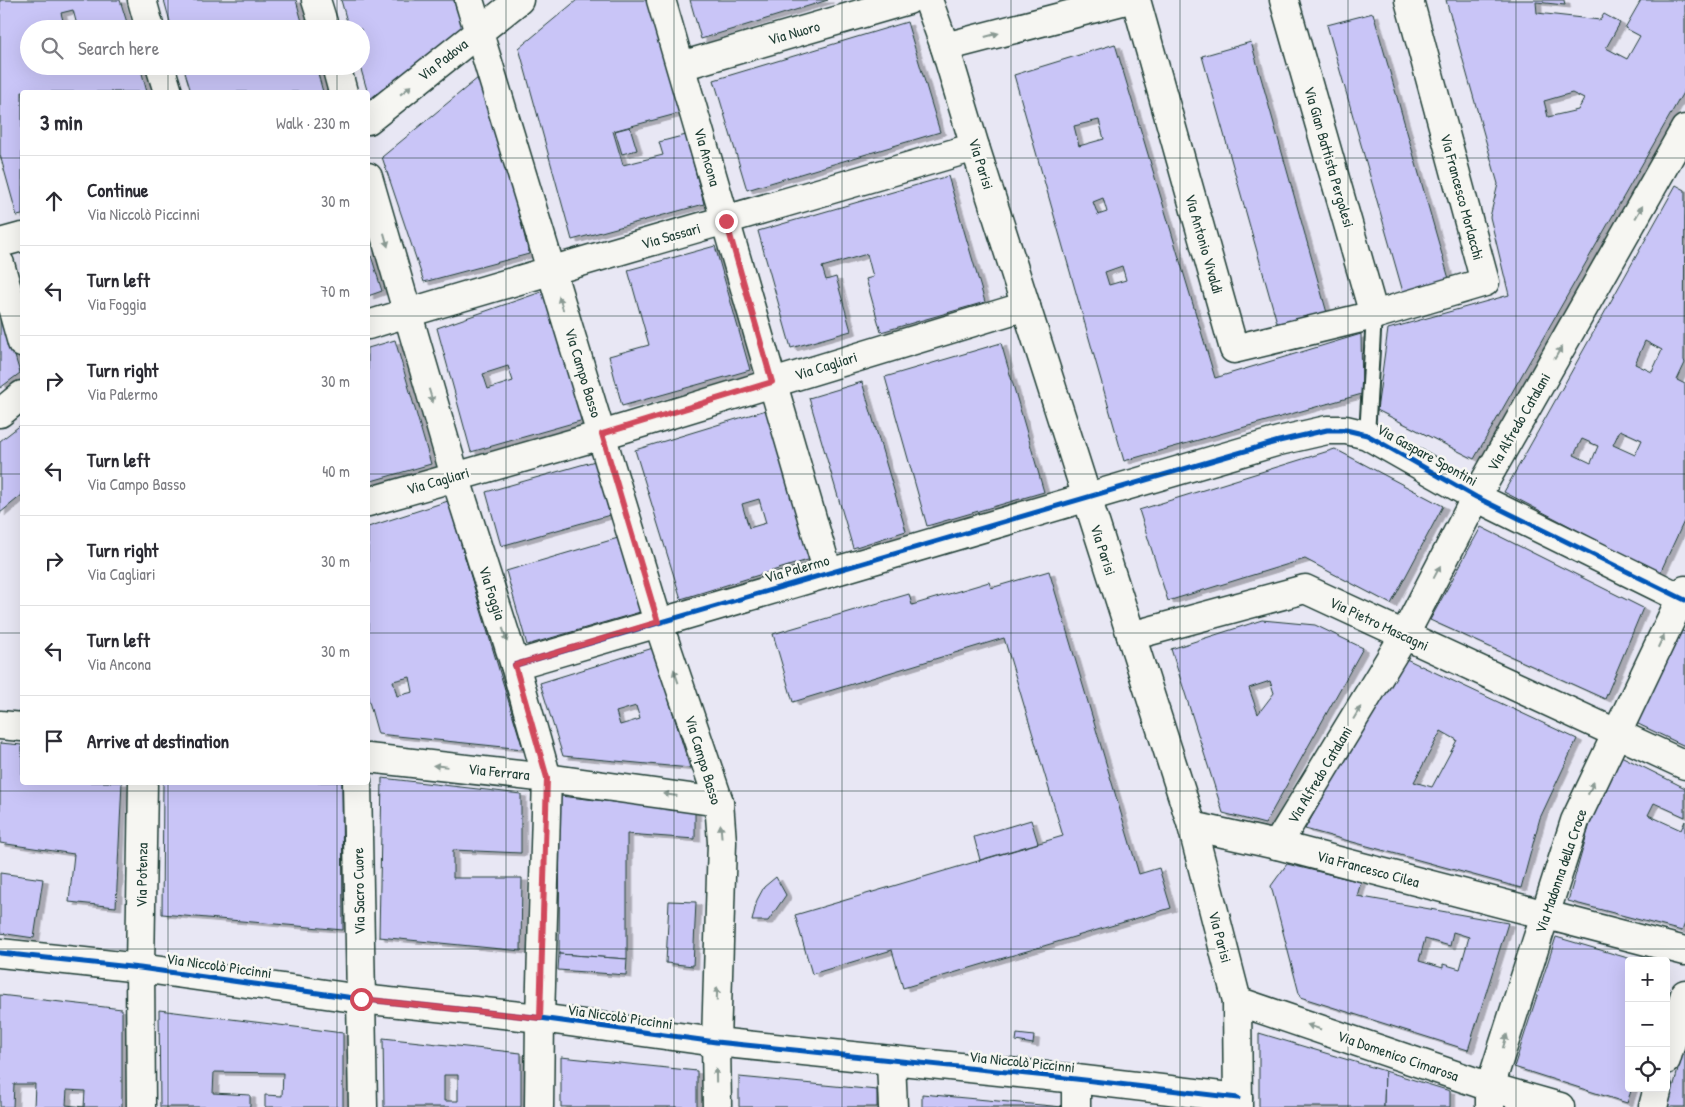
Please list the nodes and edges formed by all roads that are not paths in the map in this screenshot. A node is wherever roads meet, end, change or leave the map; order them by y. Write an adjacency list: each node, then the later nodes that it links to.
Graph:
1 (142, 0): 12 (street)
2 (316, 0): 13 (street)
3 (469, 0): 14 (street, Via Campo Basso)
4 (519, 0): 14 (street, Via Padova)
5 (661, 0): 16 (street, Via Ancona)
6 (908, 0): 16 (street, Via Nuoro)
7 (928, 0): 15 (street, Via Parisi)
8 (1126, 0): 15 (street, one-way to 8)
9 (1136, 0): 32 (street, Via Antonio Vivaldi)
10 (1284, 0): 32 (street, Via Gian Battista Pergolesi)
11 (1409, 0): 32 (street, Via Francesco Morlacchi)
12 (148, 20)
13 (322, 20)
14 (479, 32): 21 (street, Via Padova, one-way to 14); 29 (street, Via Campo Basso)
15 (945, 47): 23 (street, Via Parisi)
16 (681, 66): 25 (street, Via Ancona)
17 (163, 75): 19 (street)
18 (338, 75): 20 (street)
19 (167, 90)
20 (342, 90)
21 (370, 118)
22 (1681, 145): 42 (street, Via Alfredo Catalani, one-way to 22)
23 (975, 147): 25 (street, Via Sassari); 30 (street, Via Parisi)
24 (370, 184): 31 (street, Via Foggia, one-way to 31)
25 (726, 221): 29 (street, Via Sassari); 35 (street, Via Ancona)
26 (20, 238): 27 (street)
27 (0, 243)
28 (0, 264): 34 (street)
29 (551, 270): 31 (street, Via Sassari); 38 (street, Via Campo Basso, one-way to 29)
30 (1026, 306): 35 (street, Via Cagliari); 41 (street, Via Parisi)
31 (406, 313): 33 (street, Via Sassari); 40 (street, Via Foggia, one-way to 40)
32 (1374, 315): 39 (lane)
33 (370, 324)
34 (20, 336)
35 (772, 382): 38 (street, Via Cagliari); 44 (street, Via Ancona)
36 (20, 397): 37 (street)
37 (0, 413)
38 (602, 434): 40 (street, Via Cagliari); 46 (street, Via Campo Basso)
39 (1367, 435): 41 (street, Via Gaspare Spontini); 42 (street, Via Gaspare Spontini)
40 (455, 476): 43 (street, Via Cagliari); 49 (street, Via Foggia, one-way to 49)
41 (1087, 497): 44 (street, Via Palermo); 47 (street, Via Parisi)
42 (1476, 497): 45 (street, Via Gaspare Spontini); 48 (street, Via Alfredo Catalani, one-way to 42)
43 (370, 501)
44 (828, 573): 46 (street, Via Palermo)
45 (1684, 596): 52 (street, Via Madonna della Croce, one-way to 45)
46 (658, 622): 49 (street, Via Palermo); 58 (street, Via Campo Basso, one-way to 46)
47 (1131, 636): 48 (street, Via Pietro Mascagni); 59 (street, Via Parisi)
48 (1404, 636): 52 (street, Via Pietro Mascagni); 60 (street, Via Alfredo Catalani, one-way to 48)
49 (515, 665): 55 (street, Via Foggia)
50 (0, 725): 51 (street)
51 (20, 727)
52 (1616, 734): 54 (street, Via Pietro Mascagni); 61 (street, Via Madonna della Croce, one-way to 52)
53 (370, 758): 55 (street, Via Ferrara, one-way to 53)
54 (1685, 765)
55 (547, 778): 58 (street, Via Ferrara, one-way to 55); 68 (street, Via Foggia)
56 (144, 785): 64 (street, Via Potenza)
57 (357, 785): 66 (street, Via Sacro Cuore)
58 (719, 802): 69 (street, Via Campo Basso, one-way to 58)
59 (1192, 826): 60 (street, Via Francesco Cilea); 67 (street, Via Parisi)
60 (1277, 844): 61 (street, Via Francesco Cilea)
61 (1544, 915): 62 (street, Via Francesco Cilea); 74 (street, Via Madonna della Croce, one-way to 61)
62 (1685, 951)
63 (0, 953): 64 (street, Via Niccolò Piccinni)
64 (140, 968): 66 (street, Via Niccolò Piccinni); 76 (street, Via Potenza)
65 (1685, 994): 70 (street)
66 (361, 999): 68 (street, Via Niccolò Piccinni); 77 (street, Via Sacro Cuore)
67 (1237, 1001): 74 (street, Via Domenico Cimarosa, one-way to 67); 75 (street, Via Parisi)
68 (540, 1018): 69 (street, Via Niccolò Piccinni); 78 (street, Via Foggia)
69 (716, 1042): 71 (street, Via Niccolò Piccinni); 79 (street, Via Campo Basso, one-way to 69)
70 (1670, 1047)
71 (891, 1062): 72 (street, Via Niccolò Piccinni); 80 (street)
72 (1076, 1080): 75 (street, Via Niccolò Piccinni); 81 (street)
73 (1657, 1092): 83 (street)
74 (1490, 1097): 82 (street, Via Domenico Cimarosa)
75 (1238, 1103)
76 (141, 1107)
77 (363, 1107)
78 (539, 1107)
79 (717, 1107)
80 (893, 1107)
81 (1076, 1107)
82 (1560, 1107)
83 (1653, 1107)

